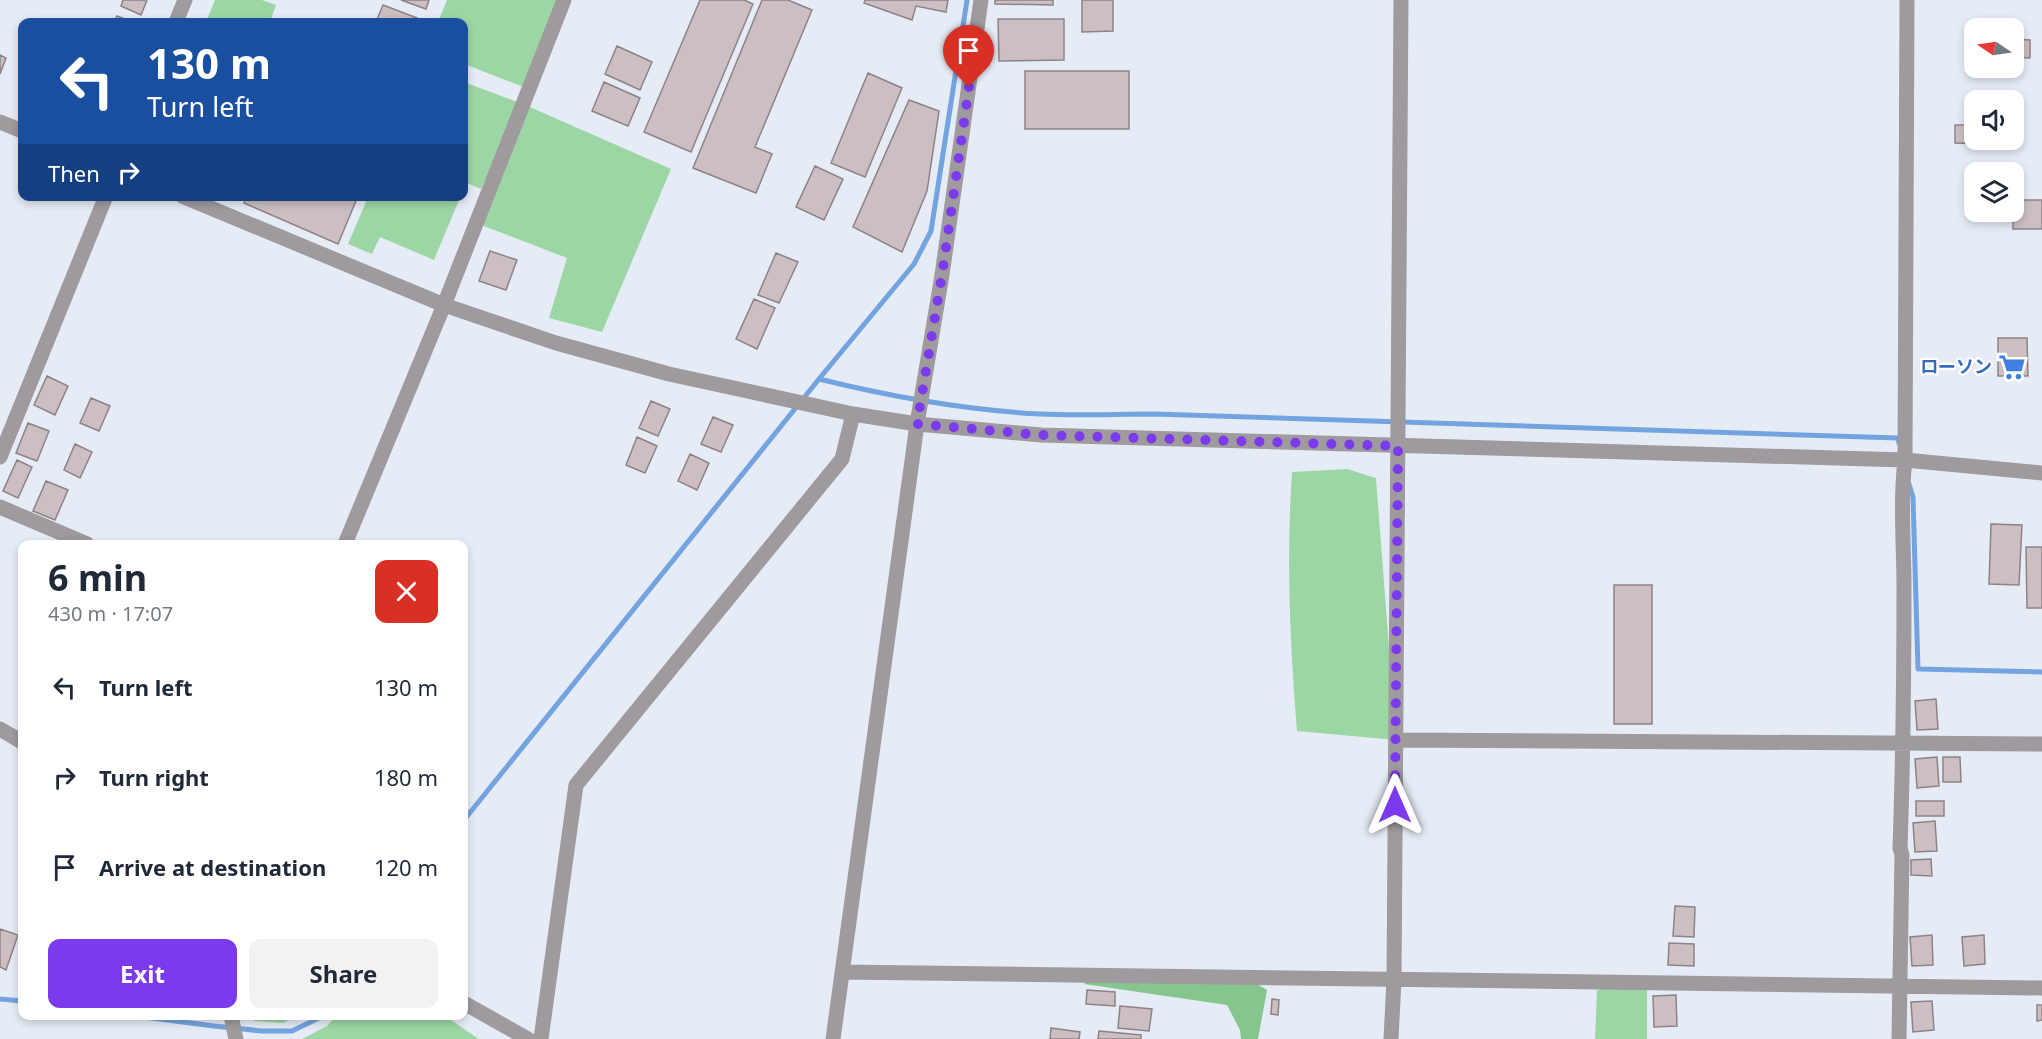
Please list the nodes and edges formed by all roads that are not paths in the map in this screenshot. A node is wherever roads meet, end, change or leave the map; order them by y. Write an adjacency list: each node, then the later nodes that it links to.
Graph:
1 (184, 0): 6 (street)
2 (564, 0): 11 (street)
3 (981, 0): 13 (street)
4 (1401, 0): 14 (street)
5 (1907, 0): 16 (street)
6 (177, 18)
7 (0, 122): 8 (street)
8 (18, 129)
9 (104, 201): 15 (street)
10 (194, 201): 11 (street)
11 (444, 305): 12 (street); 20 (street)
12 (853, 414): 13 (street); 34 (street)
13 (917, 424): 14 (street); 26 (street)
14 (1398, 446): 16 (street); 23 (street)
15 (0, 457)
16 (1905, 460): 17 (street); 24 (street)
17 (2042, 473)
18 (0, 507): 19 (street)
19 (78, 540)
20 (347, 540)
21 (0, 729): 22 (street)
22 (18, 740)
23 (1395, 740): 24 (street); 27 (street)
24 (1903, 742): 25 (street); 28 (street)
25 (2042, 744)
26 (842, 972): 27 (street); 35 (street)
27 (1394, 980): 28 (street); 36 (street)
28 (1900, 986): 29 (street); 37 (street)
29 (2042, 987)
30 (468, 1005): 33 (street)
31 (232, 1020): 32 (street)
32 (236, 1039)
33 (528, 1039)
34 (541, 1039)
35 (833, 1039)
36 (1391, 1039)
37 (1899, 1039)

